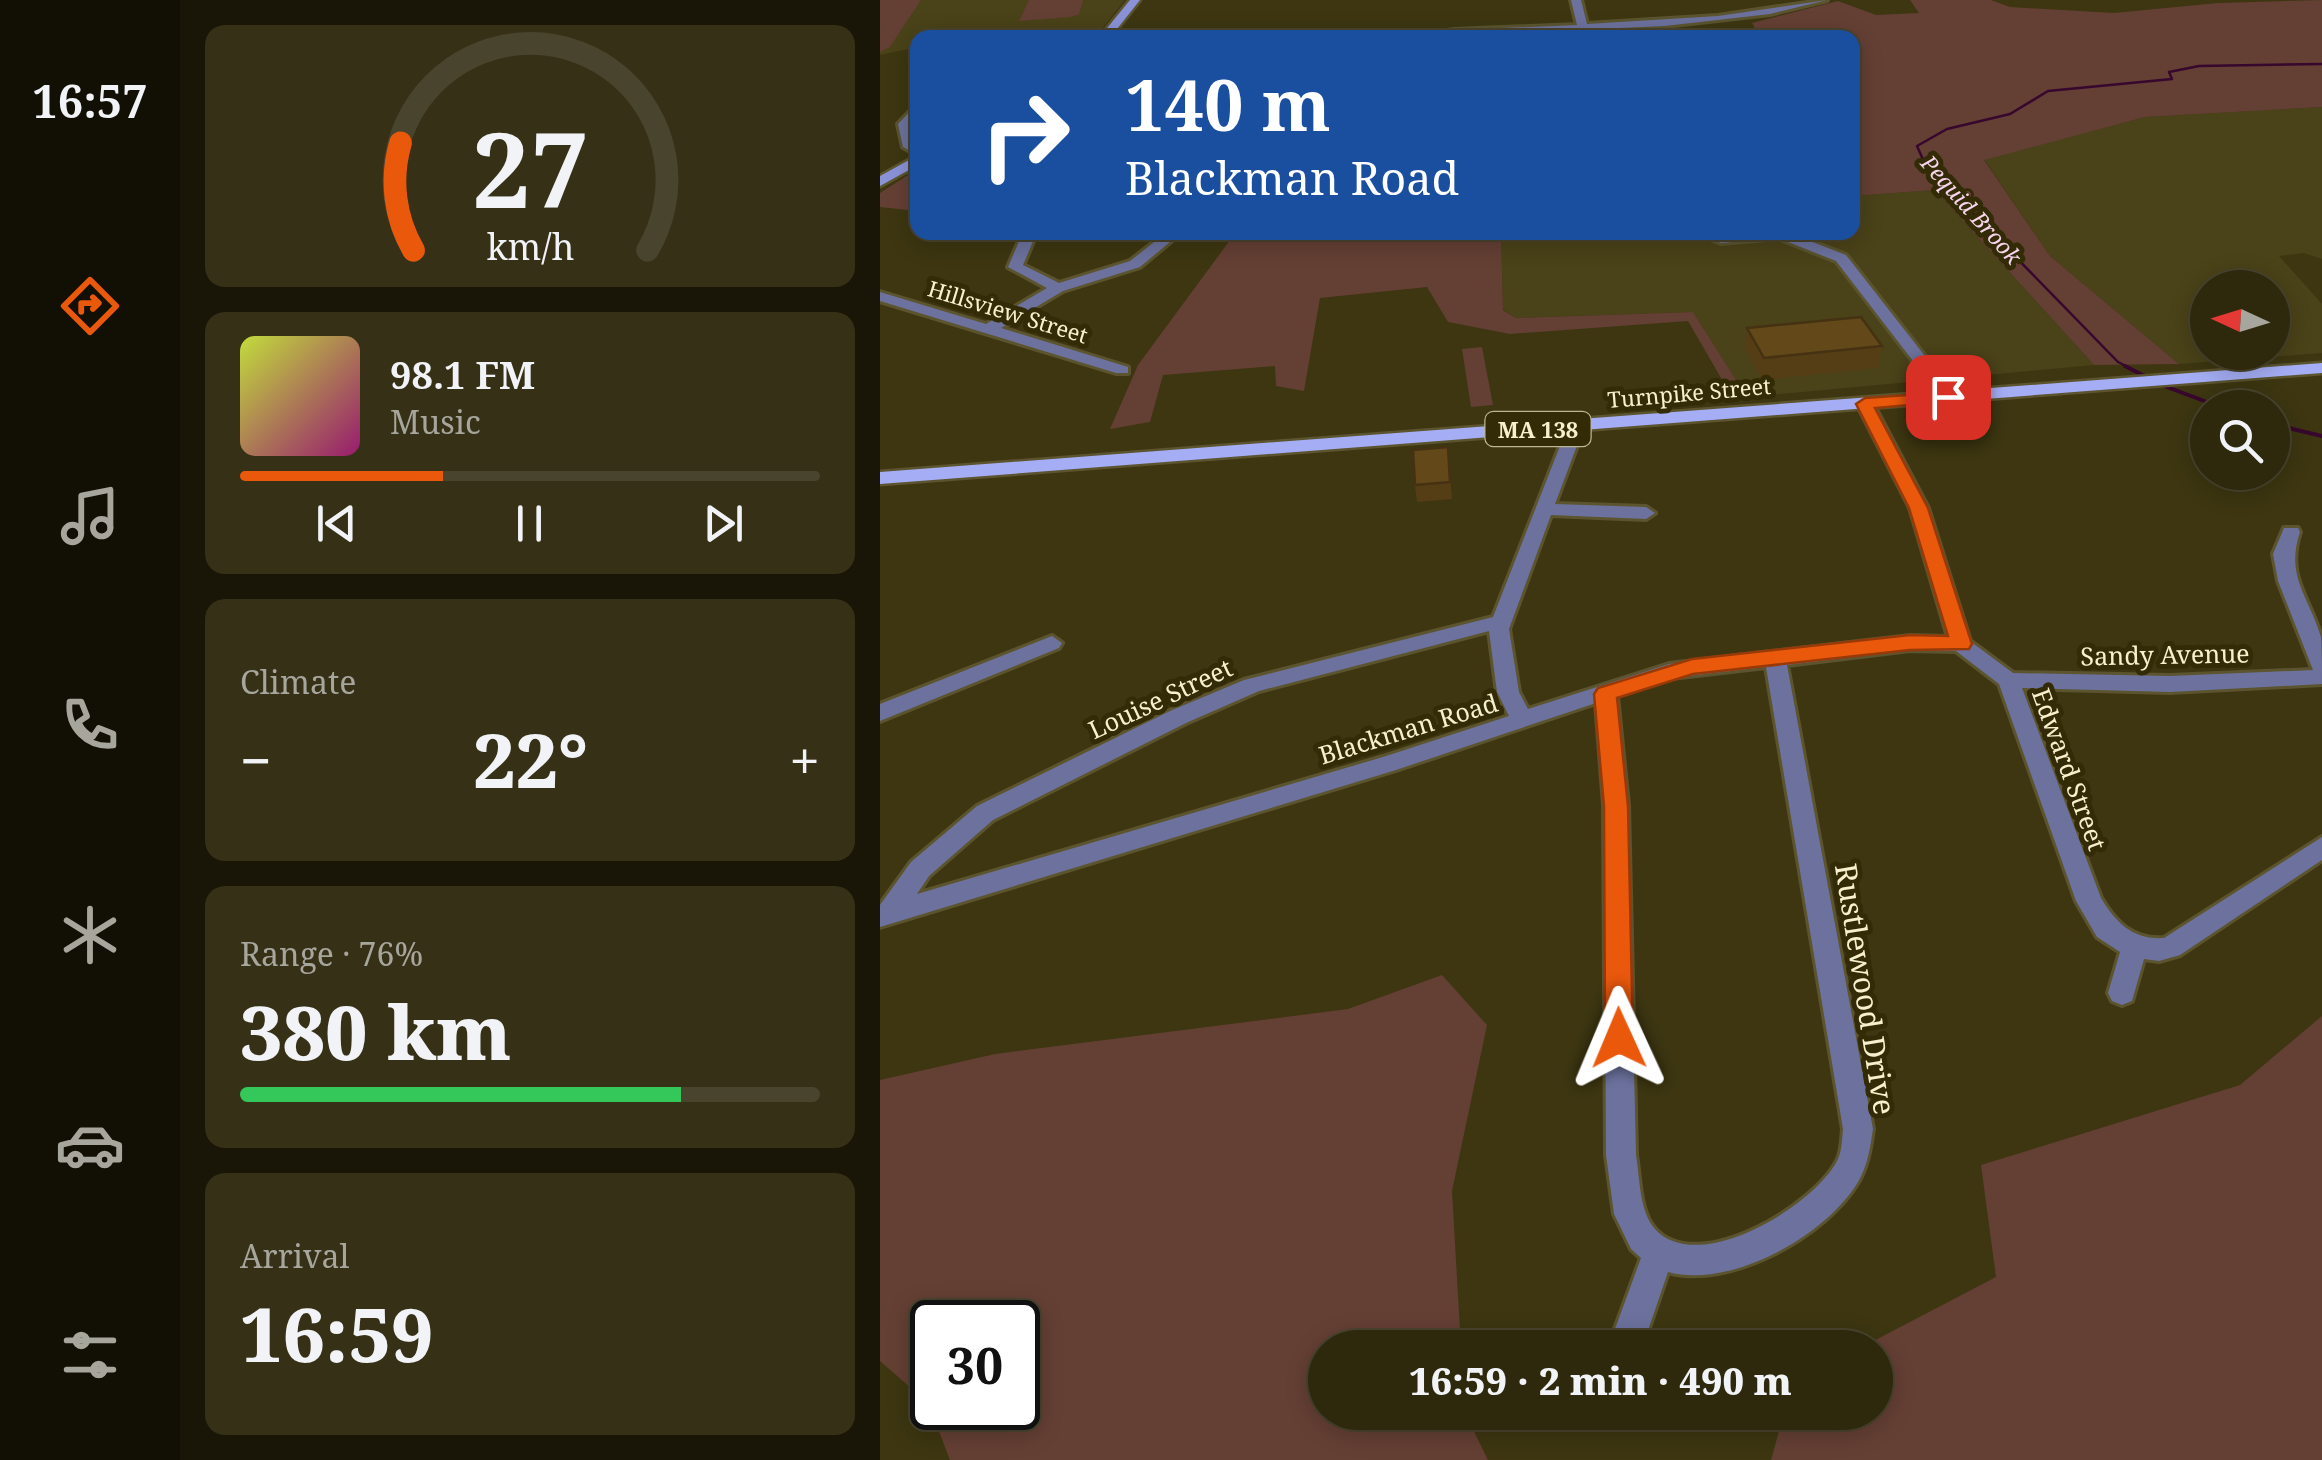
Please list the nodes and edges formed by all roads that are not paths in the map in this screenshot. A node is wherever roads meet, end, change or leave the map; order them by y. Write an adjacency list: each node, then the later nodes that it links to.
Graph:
1 (1135, 0): 7 (main road)
2 (1576, 0): 5 (street)
3 (1822, 0): 4 (street)
4 (1731, 19): 5 (street); 6 (street)
5 (1583, 27): 8 (street)
6 (1742, 27)
7 (1111, 30)
8 (1535, 30)
9 (910, 116): 10 (street)
10 (910, 148)
11 (910, 164): 12 (main road)
12 (880, 182)
13 (1027, 240): 16 (street)
14 (1166, 240): 16 (street)
15 (1799, 240): 21 (street)
16 (1058, 288): 18 (street)
17 (880, 296): 18 (street, Hillsview Street)
18 (988, 329): 20 (street, Hillsview Street)
19 (2322, 368): 21 (main road, Turnpike Street / MA 138)
20 (1122, 370)
21 (1948, 397): 22 (main road, Turnpike Street / MA 138)
22 (1865, 404): 23 (main road, Turnpike Street / MA 138); 30 (street)
23 (1575, 427): 24 (main road, Turnpike Street / MA 138); 25 (street)
24 (880, 478)
25 (1546, 509): 26 (street); 28 (street)
26 (1646, 514)
27 (2291, 532): 32 (street)
28 (1501, 622): 37 (street); 39 (street, Louise Street)
29 (1052, 643): 36 (street)
30 (1961, 644): 31 (street, Blackman Road); 34 (street, Edward Street)
31 (1775, 659): 35 (street, Blackman Road); 42 (street, Rustlewood Drive)
32 (2322, 668)
33 (2322, 677): 34 (street, Sandy Avenue)
34 (2008, 680): 40 (street, Edward Street)
35 (1606, 694): 37 (street, Blackman Road); 42 (street)
36 (880, 713)
37 (1523, 721): 39 (street, Blackman Road)
38 (2322, 847): 40 (street)
39 (885, 915)
40 (2134, 947): 41 (street)
41 (2122, 993)
42 (1660, 1253): 43 (street)
43 (1632, 1330)

